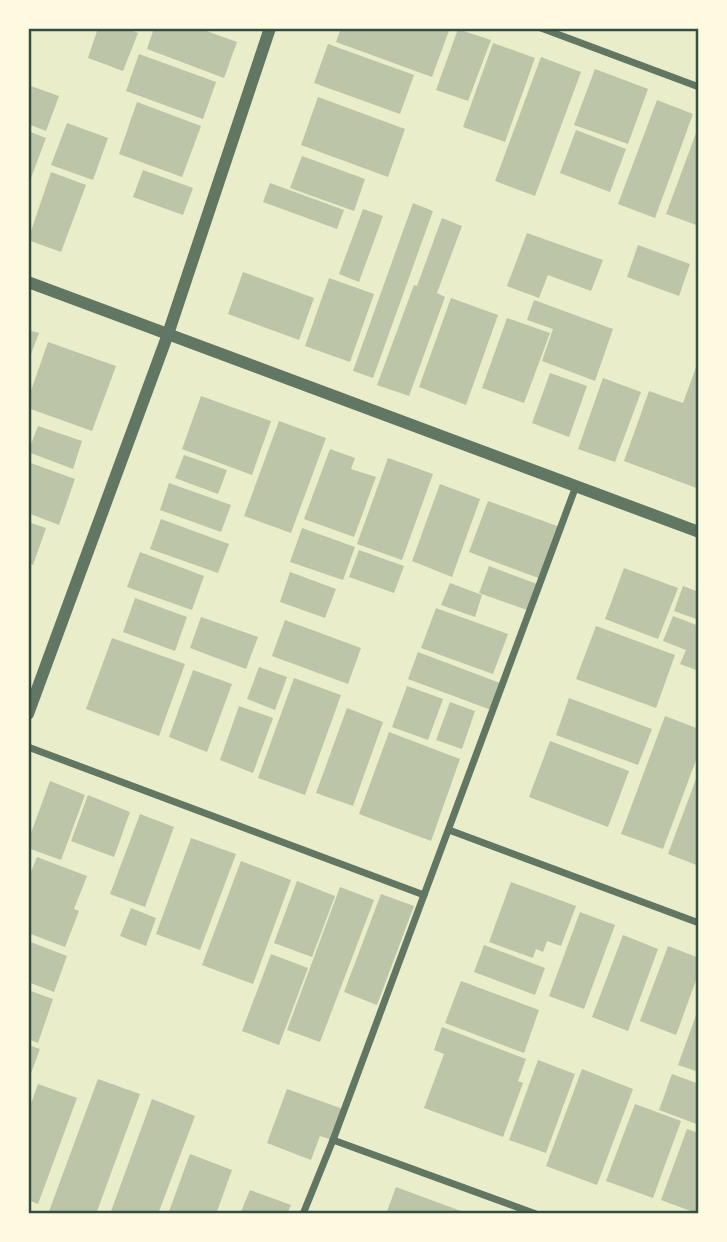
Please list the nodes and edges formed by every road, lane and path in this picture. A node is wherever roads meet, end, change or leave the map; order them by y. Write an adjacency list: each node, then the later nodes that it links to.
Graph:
1 (270, 28): 5 (street)
2 (541, 28): 3 (street)
3 (699, 87)
4 (28, 282): 5 (street)
5 (168, 334): 6 (street); 8 (street)
6 (576, 486): 7 (street); 10 (street)
7 (699, 532)
8 (28, 714)
9 (28, 747): 11 (street)
10 (449, 830): 11 (street); 12 (street)
11 (424, 895): 13 (street)
12 (699, 923)
13 (333, 1140): 14 (street); 15 (street)
14 (303, 1214)
15 (536, 1214)

